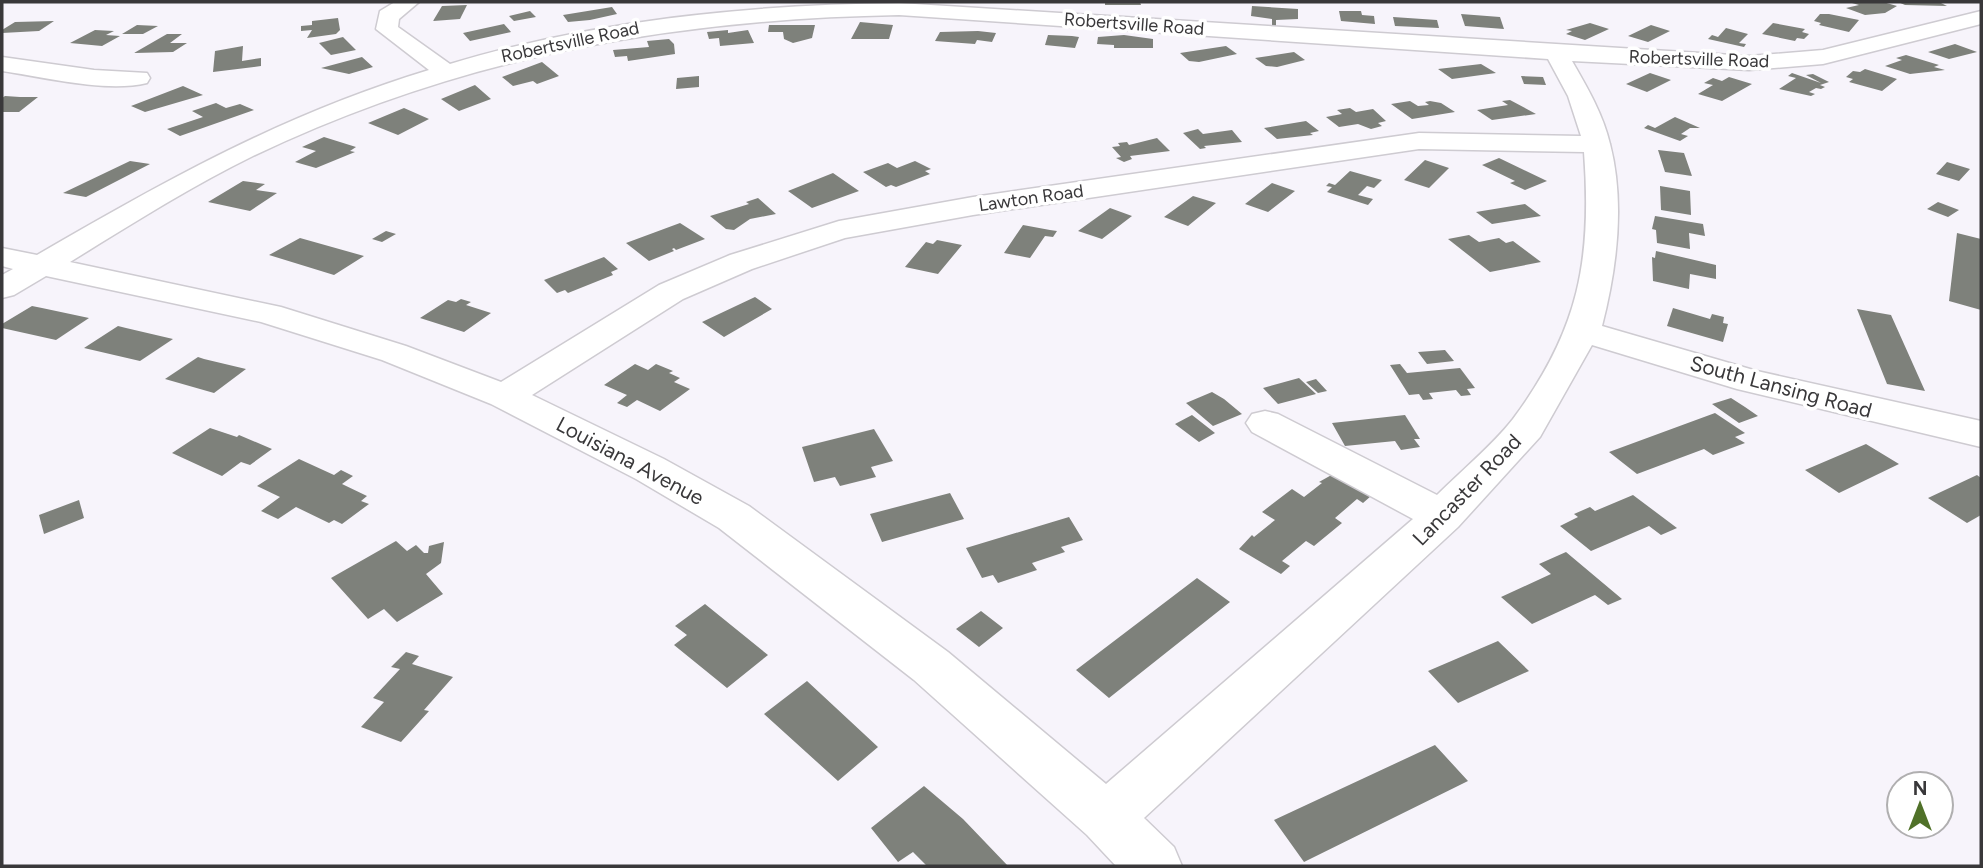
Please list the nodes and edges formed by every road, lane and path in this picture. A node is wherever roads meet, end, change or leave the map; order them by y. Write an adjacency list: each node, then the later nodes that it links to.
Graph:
1 (409, 2): 10 (street)
2 (676, 11): 5 (street, Robertsville Road); 10 (street, Robertsville Road)
3 (1249, 11): 5 (street)
4 (1981, 17): 8 (street, Robertsville Road)
5 (1190, 18): 7 (street, Robertsville Road)
6 (1468, 33): 7 (street)
7 (1515, 50): 8 (street, Robertsville Road)
8 (1556, 52): 12 (street, Lancaster Road)
9 (2, 64): 11 (street)
10 (445, 71): 14 (street, Robertsville Road)
11 (138, 78)
12 (1597, 144): 16 (street, Lancaster Road); 17 (street, Lawton Road)
13 (2, 257): 14 (street, Louisiana Avenue)
14 (45, 265): 15 (street, Robertsville Road); 17 (street, Louisiana Avenue)
15 (2, 288)
16 (1583, 331): 19 (street, South Lansing Road); 20 (street, Lancaster Road)
17 (504, 396): 21 (street, Louisiana Avenue)
18 (1265, 423): 20 (street)
19 (1981, 434)
20 (1443, 516): 21 (street, Lancaster Road)
21 (1106, 818): 22 (street, Louisiana Avenue)
22 (1154, 866)

